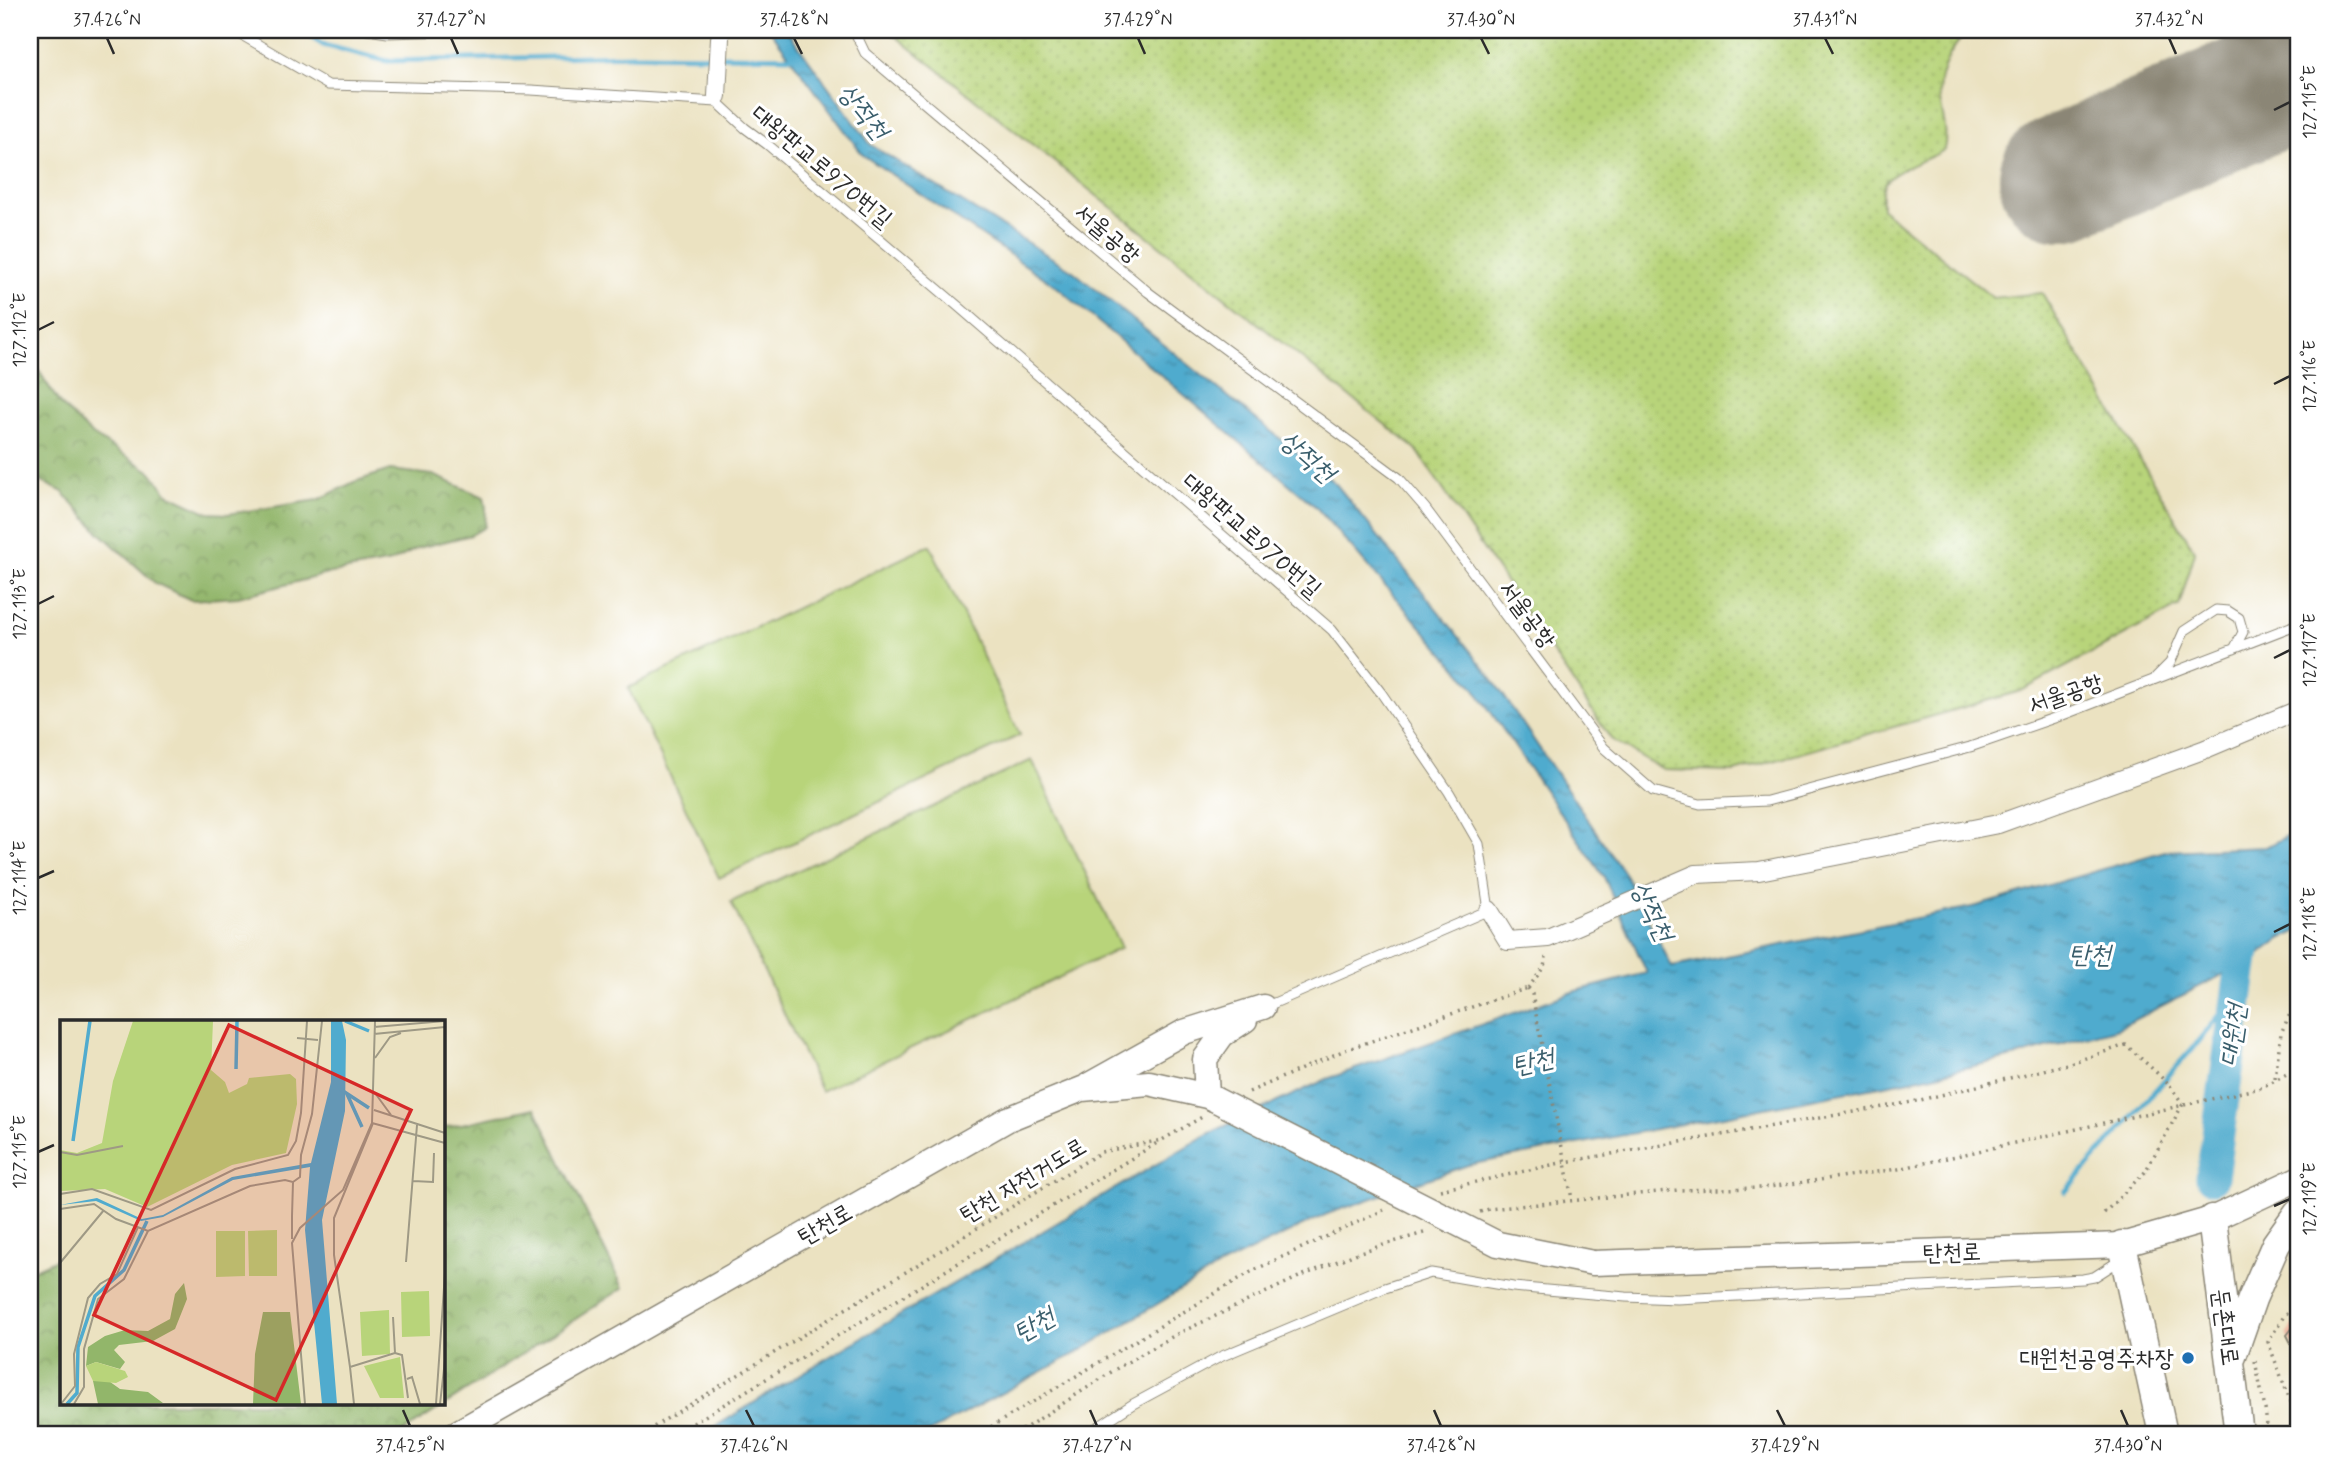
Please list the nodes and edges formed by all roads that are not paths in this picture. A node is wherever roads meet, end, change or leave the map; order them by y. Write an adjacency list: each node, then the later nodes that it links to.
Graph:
1 (233, 30): 6 (lane)
2 (367, 30): 3 (lane)
3 (488, 30)
4 (854, 30): 9 (lane, 서울공항)
5 (720, 34): 6 (street)
6 (717, 99): 11 (lane, 대왕판교로970번길)
7 (2298, 624): 8 (lane, 서울공항)
8 (2234, 649): 9 (lane, 서울공항); 9 (lane)
9 (2153, 681)
10 (2298, 710): 11 (street)
11 (1489, 910): 12 (lane)
12 (1264, 1007): 13 (main road); 14 (main road)
13 (1082, 1089): 14 (main road, 탄천로); 20 (main road, 탄천로)
14 (1209, 1103): 18 (main road, 탄천로, bridge)
15 (2298, 1179): 17 (main road, 탄천로)
16 (2298, 1213): 19 (main road)
17 (2212, 1219): 18 (main road, 탄천로); 19 (main road, 둔촌대로)
18 (2123, 1251): 21 (lane); 22 (main road)
19 (2243, 1359): 23 (main road, 둔촌대로)
20 (456, 1434)
21 (1087, 1434)
22 (2163, 1434)
23 (2239, 1434)

